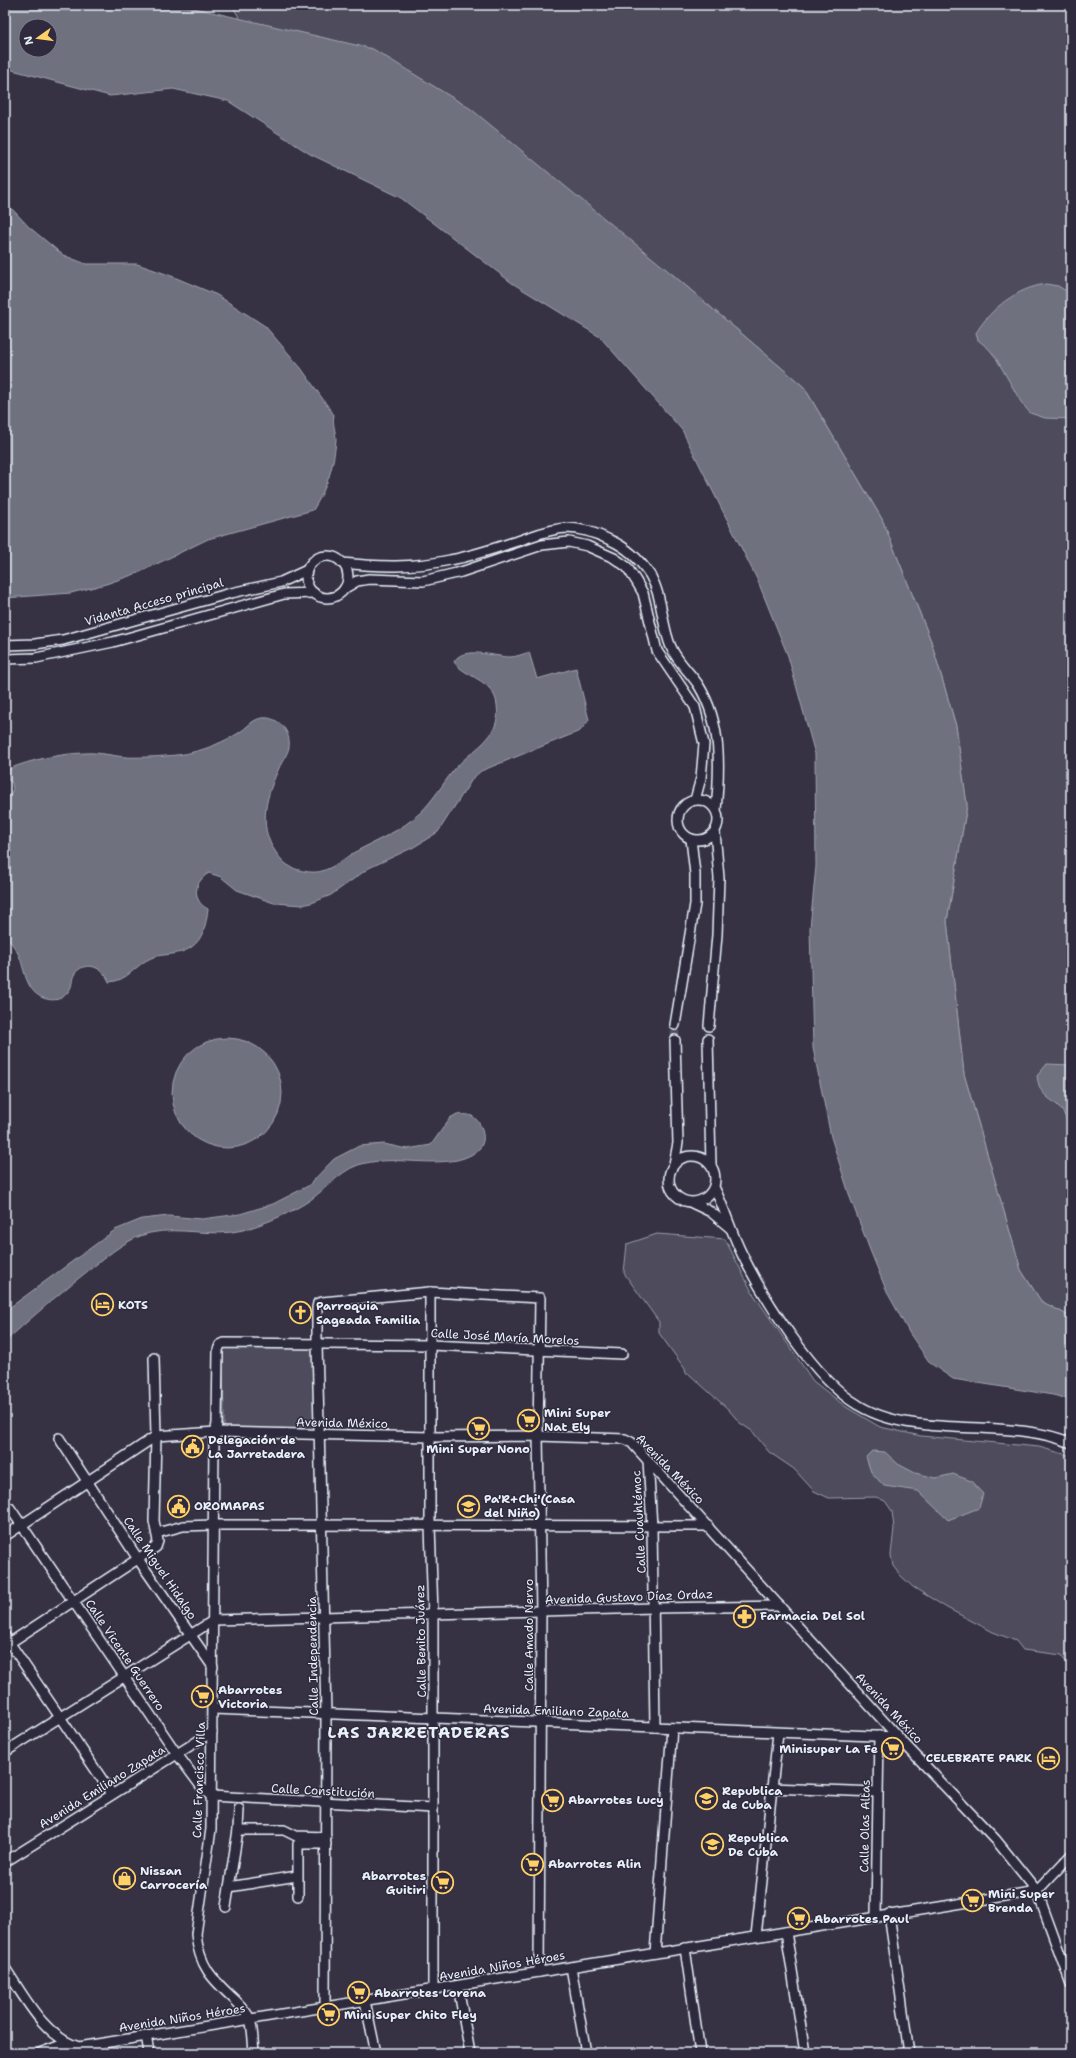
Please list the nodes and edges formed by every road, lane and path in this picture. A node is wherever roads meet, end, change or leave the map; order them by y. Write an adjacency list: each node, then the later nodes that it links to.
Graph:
1 (342, 563): 2 (street, Vidanta Acceso principal); 3 (street); 8 (street, Vidanta Acceso principal)
2 (307, 570): 4 (street); 5 (street, Vidanta Acceso principal)
3 (345, 588): 4 (street); 7 (street)
4 (314, 593): 6 (street)
5 (5, 645)
6 (5, 658)
7 (695, 800): 8 (street); 10 (street)
8 (716, 810): 9 (street, Vidanta Acceso principal)
9 (715, 832): 10 (street); 12 (street, Vidanta Acceso principal)
10 (691, 839): 11 (street)
11 (675, 1025)
12 (709, 1026)
13 (708, 1039): 16 (street)
14 (675, 1040): 15 (street)
15 (674, 1164): 16 (street); 18 (street)
16 (710, 1165): 17 (street)
17 (714, 1187): 18 (street); 19 (street)
18 (692, 1203): 19 (street)
19 (730, 1228): 33 (street)
20 (430, 1292): 21 (street, Calle Independencia); 23 (street, Calle Benito Juárez); 24 (street, Calle Amado Nervo)
21 (317, 1343): 22 (street, Calle José María Morelos); 23 (street, Calle José María Morelos); 28 (street, Calle Independencia)
22 (220, 1345): 27 (street, Calle Francisco Villa)
23 (430, 1345): 24 (street, Calle José María Morelos); 31 (street, Calle Benito Juárez)
24 (540, 1351): 25 (street, Calle José María Morelos); 30 (street, Calle Amado Nervo)
25 (622, 1354)
26 (154, 1358): 29 (street)
27 (216, 1432): 28 (street, Avenida México); 29 (street, Avenida México); 38 (street, Calle Francisco Villa)
28 (321, 1435): 31 (street, Avenida México); 39 (street, Calle Independencia)
29 (156, 1436): 35 (street, Avenida México); 44 (street)
30 (538, 1436): 31 (street, Avenida México); 34 (street, Avenida México); 41 (street, Calle Amado Nervo)
31 (430, 1437): 40 (street, Calle Benito Juárez)
32 (59, 1438): 35 (street, Calle Miguel Hidalgo)
33 (1071, 1442)
34 (648, 1460): 42 (street, Avenida México); 43 (street, Calle Cuauhtémoc)
35 (88, 1481): 37 (street, Avenida México); 46 (street, Calle Miguel Hidalgo)
36 (10, 1508): 37 (street, Calle Vicente Guerrero)
37 (22, 1525): 45 (street, Avenida México); 47 (street, Calle Vicente Guerrero)
38 (213, 1525): 39 (street); 44 (street); 53 (street, Calle Francisco Villa)
39 (322, 1525): 40 (street); 52 (street, Calle Independencia)
40 (430, 1525): 41 (street); 51 (street, Calle Benito Juárez)
41 (539, 1525): 43 (street); 50 (street, Calle Amado Nervo)
42 (708, 1526): 43 (street); 48 (street, Avenida México)
43 (652, 1527): 49 (street, Calle Cuauhtémoc)
44 (157, 1533): 46 (street)
45 (5, 1536)
46 (138, 1559): 47 (street); 54 (street, Calle Miguel Hidalgo)
47 (74, 1601): 55 (street); 57 (street, Calle Vicente Guerrero)
48 (780, 1606): 49 (street, Avenida Gustavo Díaz Ordaz); 68 (street, Avenida México)
49 (654, 1608): 50 (street, Avenida Gustavo Díaz Ordaz); 63 (street, Calle Cuauhtémoc)
50 (541, 1612): 51 (street, Avenida Gustavo Díaz Ordaz); 62 (street, Calle Amado Nervo)
51 (433, 1614): 52 (street, Avenida Gustavo Díaz Ordaz); 61 (street, Calle Benito Juárez)
52 (325, 1616): 53 (street, Avenida Gustavo Díaz Ordaz); 59 (street, Calle Independencia)
53 (214, 1620): 54 (street); 56 (street, Calle Francisco Villa)
54 (190, 1635): 56 (street, Calle Miguel Hidalgo); 57 (street)
55 (6, 1642): 60 (street)
56 (213, 1667): 58 (street, Calle Francisco Villa)
57 (124, 1676): 60 (street); 70 (street, Calle Vicente Guerrero)
58 (213, 1710): 59 (street, Avenida Emiliano Zapata); 65 (street, Calle Francisco Villa)
59 (326, 1714): 61 (street, Avenida Emiliano Zapata); 75 (street, Calle Independencia)
60 (60, 1717): 69 (street); 73 (street)
61 (433, 1718): 62 (street, Avenida Emiliano Zapata); 76 (street, Calle Benito Juárez)
62 (541, 1723): 63 (street, Avenida Emiliano Zapata); 95 (street, Calle Amado Nervo)
63 (656, 1727): 64 (street, Avenida Emiliano Zapata)
64 (672, 1728): 66 (street, Avenida Emiliano Zapata); 92 (street)
65 (212, 1732): 70 (street, Avenida Emiliano Zapata); 74 (street, Calle Francisco Villa)
66 (778, 1733): 67 (street, Avenida Emiliano Zapata); 71 (street)
67 (879, 1736): 68 (street, Avenida Emiliano Zapata); 72 (street, Calle Olas Altas)
68 (898, 1737): 84 (street, Avenida México)
69 (5, 1752)
70 (177, 1754): 73 (street, Avenida Emiliano Zapata); 74 (street, Calle Vicente Guerrero)
71 (771, 1788): 72 (street); 90 (street)
72 (877, 1792): 88 (street, Calle Olas Altas)
73 (112, 1794): 81 (street, Avenida Emiliano Zapata)
74 (211, 1796): 75 (street, Calle Constitución); 101 (street, Calle Francisco Villa)
75 (326, 1803): 76 (street, Calle Constitución); 79 (street, Calle Independencia)
76 (433, 1808): 98 (street, Calle Benito Juárez)
77 (239, 1809): 78 (street)
78 (238, 1830): 79 (street); 83 (street)
79 (326, 1841): 82 (street); 100 (street, Calle Independencia)
80 (1071, 1855): 84 (street)
81 (5, 1862)
82 (298, 1876): 83 (street); 85 (street)
83 (229, 1887): 86 (street)
84 (1037, 1891): 87 (street, Avenida Niños Héroes); 96 (street, Avenida México)
85 (298, 1896)
86 (226, 1907)
87 (889, 1914): 88 (street, Avenida Niños Héroes); 113 (street)
88 (876, 1916): 89 (street, Avenida Niños Héroes)
89 (786, 1932): 90 (street, Avenida Niños Héroes); 112 (street)
90 (756, 1936): 91 (street, Avenida Niños Héroes)
91 (685, 1948): 92 (street, Avenida Niños Héroes); 111 (street)
92 (655, 1953): 93 (street, Avenida Niños Héroes)
93 (571, 1967): 95 (street, Avenida Niños Héroes); 110 (street)
94 (5, 1968): 103 (street, Avenida Niños Héroes)
95 (540, 1972): 97 (street, Avenida Niños Héroes)
96 (1071, 1984)
97 (458, 1986): 98 (street, Avenida Niños Héroes); 109 (street)
98 (433, 1990): 99 (street, Avenida Niños Héroes)
99 (365, 2002): 100 (street, Avenida Niños Héroes); 108 (street)
100 (326, 2008): 101 (street, Avenida Niños Héroes)
101 (250, 2019): 102 (street, Avenida Niños Héroes); 107 (street)
102 (146, 2035): 104 (street, Avenida Niños Héroes); 106 (street)
103 (67, 2043): 104 (street, Avenida Niños Héroes); 105 (street)
104 (78, 2050)
105 (40, 2053)
106 (149, 2053)
107 (254, 2053)
108 (376, 2053)
109 (470, 2053)
110 (586, 2053)
111 (700, 2053)
112 (805, 2053)
113 (910, 2053)

